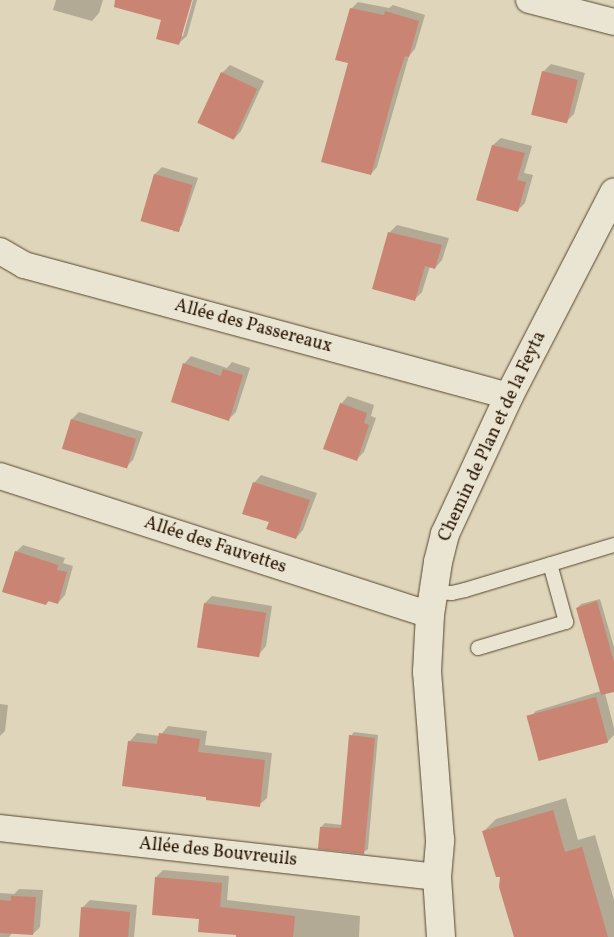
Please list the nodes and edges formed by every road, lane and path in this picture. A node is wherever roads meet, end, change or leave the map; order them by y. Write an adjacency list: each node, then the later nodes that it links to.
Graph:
1 (529, 0): 2 (street)
2 (614, 22)
3 (614, 192): 5 (street, Chemin de Plan et de la Feyta)
4 (0, 251): 5 (street, Allée des Passereaux)
5 (508, 396): 9 (street, Chemin de Plan et de la Feyta)
6 (0, 476): 9 (street, Allée des Fauvettes)
7 (614, 545): 8 (lane)
8 (550, 564): 9 (lane); 10 (lane)
9 (431, 603): 12 (street, Chemin de Plan et de la Feyta)
10 (478, 648)
11 (0, 828): 12 (street, Allée des Bouvreuils)
12 (437, 878): 13 (street, Chemin de Plan et de la Feyta)
13 (441, 937)

